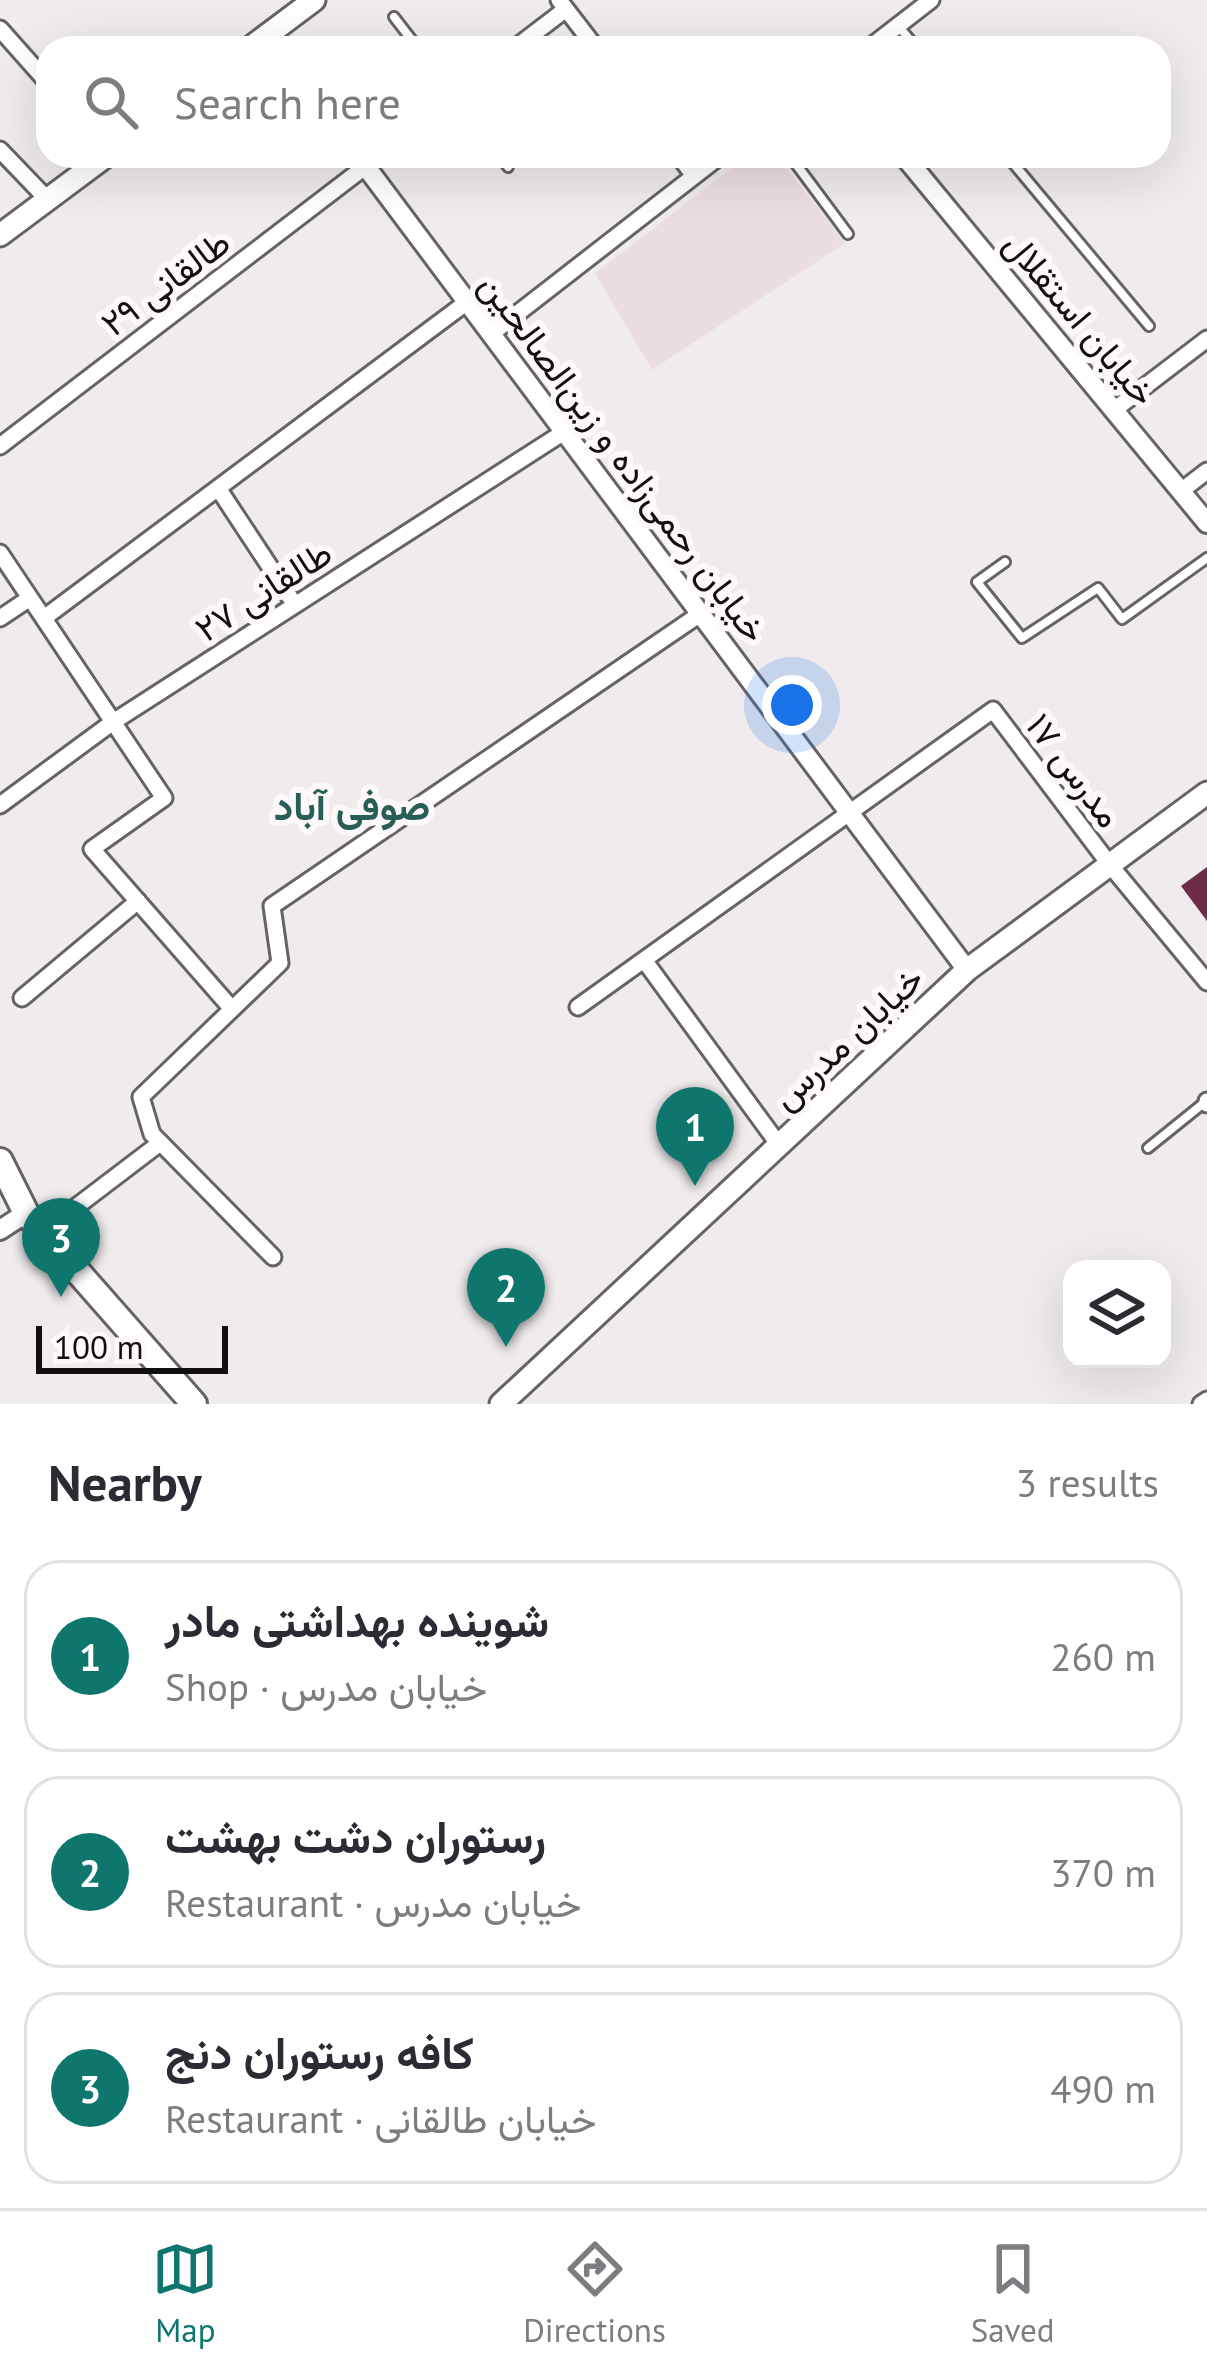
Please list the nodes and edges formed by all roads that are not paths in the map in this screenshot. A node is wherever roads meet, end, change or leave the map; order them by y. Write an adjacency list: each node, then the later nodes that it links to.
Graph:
1 (314, 0): 7 (main road)
2 (931, 0): 5 (street)
3 (562, 4): 9 (street); 10 (street)
4 (394, 16): 8 (lane)
5 (898, 26): 11 (street); 12 (lane)
6 (0, 29): 13 (street)
7 (274, 36)
8 (409, 36)
9 (528, 36)
10 (587, 36)
11 (885, 36)
12 (906, 36)
13 (36, 70)
14 (0, 150): 24 (street)
15 (90, 168): 24 (main road)
16 (357, 168): 33 (street, طالقانی ۲۹)
17 (373, 168): 27 (street, خیابان رحمی‌زاده و زین‌الصالحین)
18 (688, 168): 23 (street)
19 (704, 168): 23 (street)
20 (799, 168): 25 (lane)
21 (914, 168): 31 (street, خیابان استقلال)
22 (1017, 168): 28 (lane)
23 (694, 176): 29 (street)
24 (48, 200): 26 (main road)
25 (848, 234)
26 (0, 236)
27 (467, 302): 29 (street, خیابان رحمی‌زاده و زین‌الصالحین); 35 (street)
28 (1149, 326)
29 (490, 334): 32 (street, خیابان رحمی‌زاده و زین‌الصالحین)
30 (1207, 339): 31 (street)
31 (1114, 410): 36 (street, خیابان استقلال)
32 (564, 432): 42 (street, طالقانی ۲۷); 43 (street, خیابان رحمی‌زاده و زین‌الصالحین)
33 (0, 446)
34 (1207, 471): 36 (street)
35 (218, 488): 42 (street); 44 (street)
36 (1181, 491): 37 (street, خیابان استقلال)
37 (1207, 523)
38 (0, 553): 41 (street)
39 (1207, 558): 40 (lane)
40 (1005, 562)
41 (30, 598): 44 (street); 45 (street)
42 (295, 605): 46 (street, طالقانی ۲۷)
43 (700, 614): 49 (street, خیابان رحمی‌زاده و زین‌الصالحین); 57 (street)
44 (44, 618): 46 (street)
45 (0, 619)
46 (113, 722): 48 (street, طالقانی ۲۷); 51 (street)
47 (1206, 796): 50 (main road, خیابان مدرس)
48 (0, 805)
49 (849, 813): 50 (street, مدرس ۱۷); 52 (street); 53 (street, خیابان رحمی‌زاده و زین‌الصالحین)
50 (1109, 865): 53 (main road, خیابان مدرس); 54 (street, مدرس ۱۷)
51 (138, 901): 55 (street); 57 (street)
52 (644, 960): 56 (street); 60 (street)
53 (967, 970): 60 (main road, خیابان مدرس)
54 (1207, 982)
55 (22, 998)
56 (578, 1006)
57 (232, 1009): 59 (street)
58 (1206, 1102): 61 (lane)
59 (160, 1143): 63 (street); 65 (street)
60 (779, 1145): 67 (main road, خیابان مدرس)
61 (1148, 1148)
62 (0, 1161): 63 (main road)
63 (34, 1223): 64 (street); 66 (main road)
64 (0, 1230)
65 (273, 1256)
66 (190, 1403)
67 (501, 1404)

